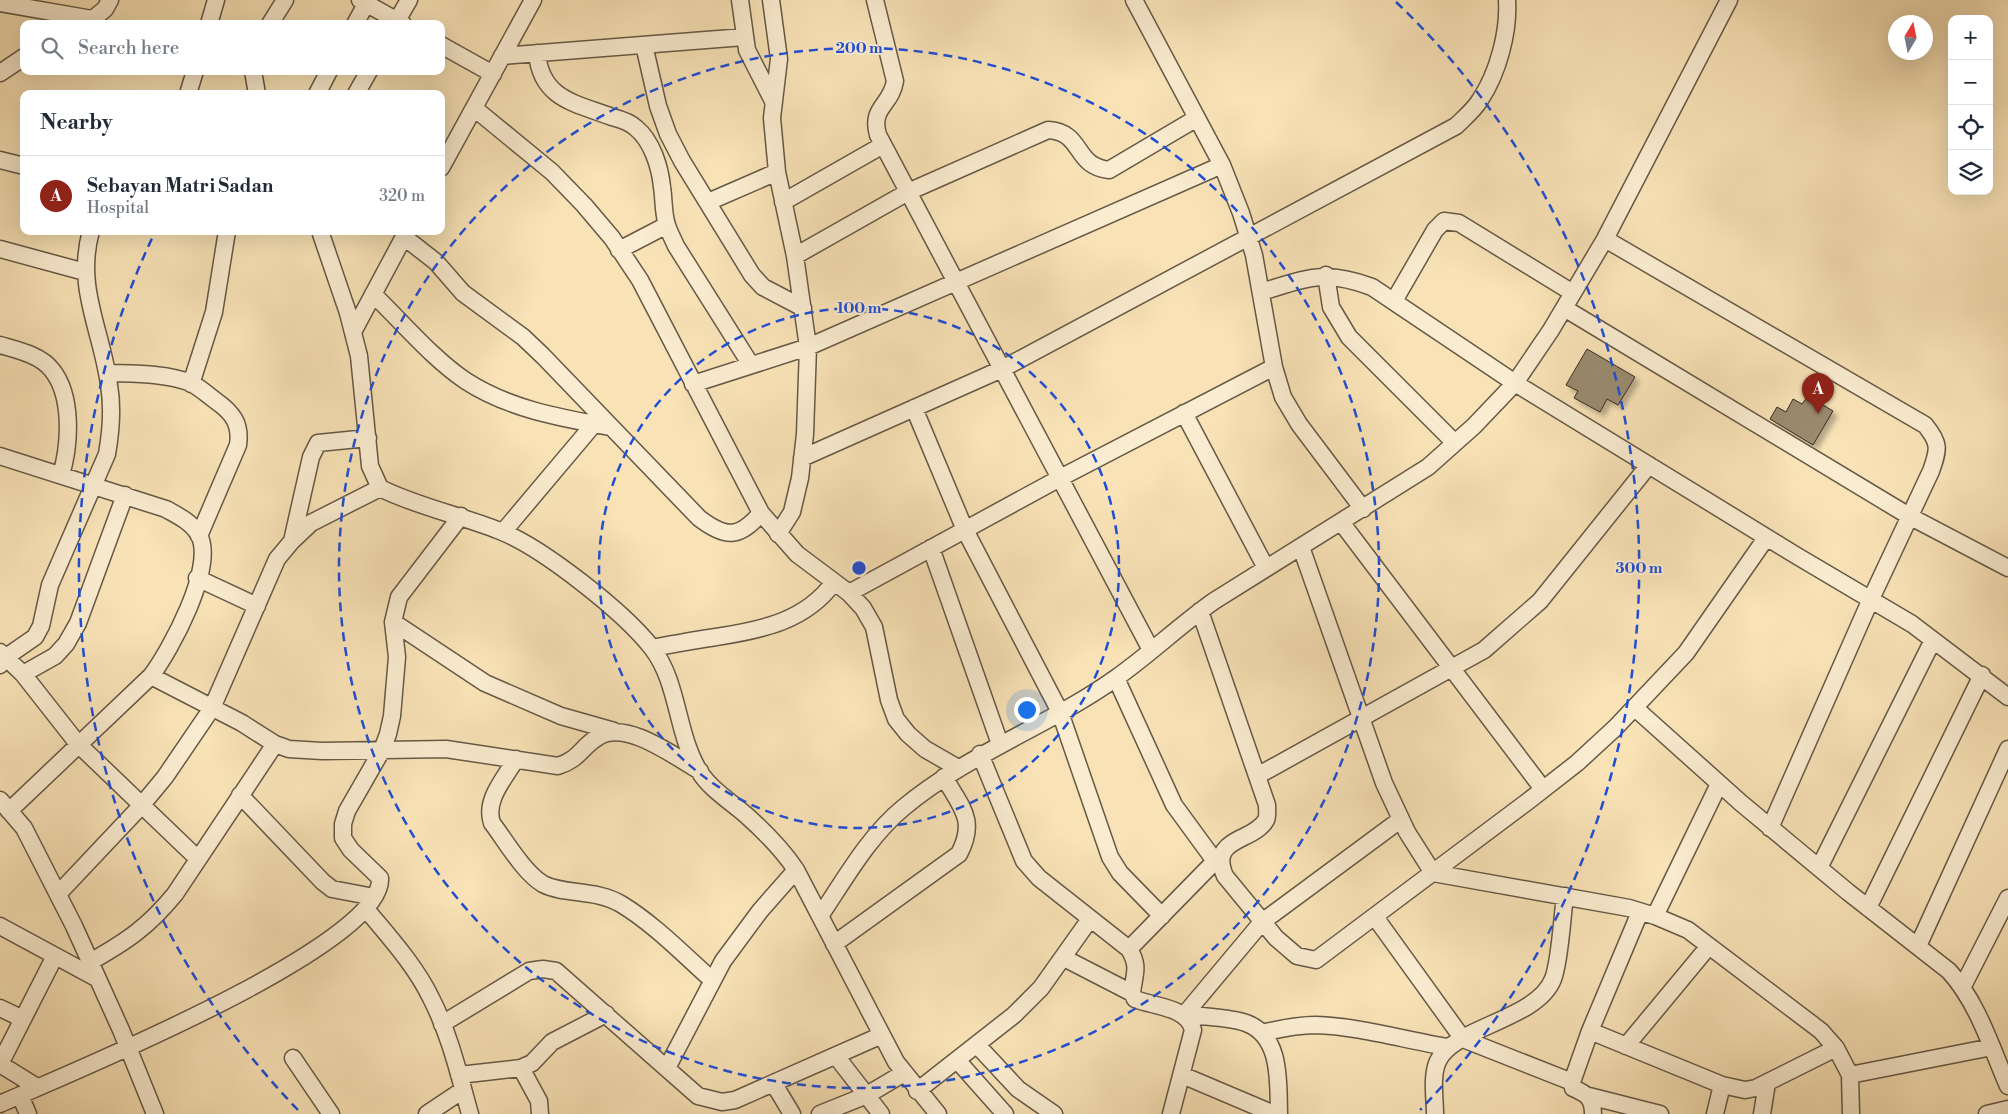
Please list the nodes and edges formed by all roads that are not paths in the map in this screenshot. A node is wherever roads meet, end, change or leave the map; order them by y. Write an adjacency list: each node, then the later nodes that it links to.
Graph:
1 (110, 0): 15 (street)
2 (216, 0): 16 (street)
3 (285, 0): 17 (street)
4 (409, 0): 20 (street)
5 (533, 0): 25 (street)
6 (740, 0): 21 (street)
7 (771, 0): 37 (street)
8 (875, 0): 40 (street)
9 (1134, 0): 39 (street)
10 (1507, 0): 55 (street)
11 (1729, 0): 56 (street)
12 (363, 2): 18 (street); 19 (street)
13 (0, 3): 14 (street)
14 (81, 20)
15 (92, 20)
16 (210, 20)
17 (272, 20)
18 (356, 20)
19 (393, 20)
20 (399, 20)
21 (744, 37): 22 (street); 37 (street)
22 (644, 45): 24 (street); 47 (street)
23 (445, 47): 28 (street)
24 (537, 53): 25 (street); 49 (street)
25 (502, 56): 28 (street)
26 (20, 61): 27 (street)
27 (0, 74)
28 (492, 74): 38 (street)
29 (194, 75): 33 (street)
30 (254, 75): 34 (street)
31 (327, 75): 35 (street)
32 (367, 75): 36 (street)
33 (189, 90)
34 (255, 90)
35 (318, 90)
36 (358, 90)
37 (773, 101): 45 (street)
38 (474, 108): 42 (street); 58 (street)
39 (1197, 118): 44 (street); 46 (street)
40 (883, 145): 46 (street); 48 (street)
41 (0, 160): 43 (street)
42 (445, 161)
43 (20, 165)
44 (1222, 165): 55 (street); 62 (street)
45 (777, 172): 47 (street); 48 (street)
46 (908, 192): 59 (street); 62 (street)
47 (708, 202): 67 (street)
48 (784, 202): 59 (street)
49 (667, 225): 58 (street); 72 (street)
50 (90, 235): 60 (street)
51 (226, 235): 77 (street)
52 (321, 235): 69 (street)
53 (405, 235): 65 (street)
54 (407, 235): 82 (street)
55 (1248, 236): 63 (street); 74 (street)
56 (1605, 239): 64 (street); 96 (street)
57 (0, 249): 60 (street)
58 (619, 250): 78 (street)
59 (795, 256): 67 (street)
60 (85, 272): 75 (street)
61 (1326, 276): 63 (street); 66 (street); 84 (street)
62 (956, 282): 71 (street); 74 (street)
63 (1261, 292): 73 (street)
64 (1573, 293): 66 (street); 68 (street)
65 (373, 294): 69 (street); 81 (street)
66 (1394, 301): 76 (street)
67 (802, 308): 71 (street)
68 (1564, 308): 76 (street); 96 (street)
69 (353, 332): 83 (street)
70 (0, 345): 88 (street)
71 (808, 347): 72 (street); 85 (street)
72 (751, 365): 78 (street)
73 (1274, 368): 80 (street); 93 (street)
74 (1002, 369): 79 (street); 89 (street)
75 (107, 374): 77 (street); 90 (street)
76 (1516, 382): 84 (street); 87 (street)
77 (192, 384): 101 (street)
78 (693, 384): 94 (street)
79 (914, 408): 85 (street); 98 (street)
80 (1184, 413): 89 (street); 106 (street)
81 (594, 424): 82 (street); 99 (street)
82 (611, 427): 94 (street)
83 (368, 438): 91 (street); 103 (street)
84 (1455, 443): 93 (street)
85 (802, 458): 100 (street)
86 (1, 459): 88 (street)
87 (1649, 465): 102 (street); 121 (street)
88 (61, 475): 90 (street)
89 (1060, 478): 98 (street); 118 (street)
90 (94, 485): 92 (street); 120 (street)
91 (380, 488): 95 (street); 103 (street)
92 (125, 495): 101 (street); 122 (street)
93 (1363, 509): 97 (street)
94 (761, 513): 100 (street)
95 (461, 516): 99 (street); 114 (street)
96 (1908, 516): 107 (street); 111 (street)
97 (1341, 522): 104 (street); 121 (street)
98 (964, 530): 105 (street); 129 (street)
99 (502, 532): 117 (street)
100 (778, 534): 109 (street)
101 (199, 536): 108 (street)
102 (1766, 538): 111 (street); 128 (street)
103 (292, 541): 112 (street)
104 (1301, 547): 106 (street); 130 (street)
105 (931, 548): 110 (street); 134 (street)
106 (1266, 568): 113 (street)
107 (2008, 568)
108 (197, 578): 112 (street); 124 (street)
109 (834, 582): 110 (street); 117 (street)
110 (849, 593): 139 (street)
111 (1870, 601): 116 (street); 149 (street)
112 (257, 606): 127 (street)
113 (1200, 611): 118 (street); 141 (street)
114 (393, 622): 115 (street); 119 (street)
115 (416, 637): 119 (street); 131 (street)
116 (1933, 640): 123 (street); 152 (street)
117 (652, 648): 140 (street)
118 (1151, 650): 125 (street)
119 (397, 657): 136 (street)
120 (2, 658): 122 (street)
121 (1452, 669): 130 (street); 144 (street)
122 (23, 674): 132 (street)
123 (1982, 675): 126 (street); 159 (street)
124 (151, 676): 127 (street); 132 (street)
125 (1116, 678): 129 (street); 150 (street)
126 (2008, 697)
127 (212, 708): 133 (street); 147 (street)
128 (1635, 708): 143 (street); 144 (street)
129 (1060, 712): 134 (street); 162 (street)
130 (1362, 719): 141 (street); 148 (street)
131 (614, 731): 138 (street); 140 (street)
132 (78, 744): 146 (street); 147 (street)
133 (275, 744): 136 (street); 145 (street)
134 (1000, 744): 137 (street)
135 (2008, 749): 169 (street)
136 (382, 750): 138 (street); 158 (street)
137 (980, 754): 139 (street); 164 (street)
138 (516, 759): 175 (street)
139 (958, 768): 142 (street)
140 (700, 771): 153 (street)
141 (1258, 776): 150 (street)
142 (944, 777): 161 (street); 167 (street)
143 (1719, 784): 149 (street); 160 (street)
144 (1543, 790): 154 (street)
145 (240, 795): 151 (street); 158 (street)
146 (4, 805): 155 (street)
147 (141, 806): 151 (street); 155 (street)
148 (1400, 820): 154 (street); 165 (street)
149 (1770, 828): 152 (street)
150 (1219, 857): 162 (street); 165 (street)
151 (198, 859): 173 (street)
152 (1819, 868): 159 (street)
153 (796, 870): 161 (street); 175 (street)
154 (1433, 873): 156 (street); 163 (street)
155 (58, 894): 173 (street)
156 (1565, 896): 160 (street); 186 (street)
157 (2008, 898): 176 (street)
158 (370, 903): 182 (street); 189 (street)
159 (1868, 908): 169 (street)
160 (1648, 914): 168 (street); 183 (street)
161 (820, 916): 167 (street)
162 (1162, 916): 170 (street)
163 (1376, 917): 165 (street); 186 (street)
164 (1090, 919): 170 (street); 172 (street)
165 (1262, 922): 180 (street)
166 (0, 926): 171 (street)
167 (834, 944): 185 (street)
168 (1709, 946): 188 (street); 192 (street)
169 (1918, 946): 176 (street)
170 (1129, 949): 177 (street)
171 (55, 956): 174 (street); 181 (street)
172 (1064, 958): 177 (street); 187 (street)
173 (90, 962): 174 (street)
174 (98, 979): 189 (street)
175 (712, 980): 199 (street)
176 (1963, 986): 191 (street)
177 (1132, 992): 180 (street)
178 (0, 1008): 181 (street)
179 (606, 1014): 182 (street); 198 (street); 199 (street)
180 (1184, 1014): 184 (street); 201 (street)
181 (23, 1019): 197 (street)
182 (442, 1024): 204 (street)
183 (1590, 1031): 188 (street); 203 (street)
184 (1262, 1033): 190 (street); 232 (street)
185 (882, 1035): 193 (street); 200 (street)
186 (1463, 1039): 190 (street); 203 (street)
187 (977, 1045): 195 (street); 229 (street)
188 (1626, 1046): 207 (street)
189 (128, 1047): 209 (street); 218 (street)
190 (1447, 1047): 233 (street)
191 (1992, 1047): 196 (street); 202 (street)
192 (1836, 1048): 202 (street); 205 (street)
193 (836, 1056): 206 (street); 212 (street)
194 (294, 1058): 219 (street)
195 (957, 1060): 210 (street); 228 (street)
196 (2003, 1061): 208 (street)
197 (0, 1064): 209 (street)
198 (521, 1068): 204 (street); 222 (street)
199 (667, 1068): 214 (street)
200 (904, 1073): 210 (street); 212 (street)
201 (1182, 1075): 230 (street); 231 (street)
202 (1850, 1075): 238 (street)
203 (1572, 1082): 213 (street)
204 (461, 1083): 220 (street); 221 (street)
205 (1767, 1083): 207 (street); 237 (street)
206 (774, 1084): 214 (street); 224 (street)
207 (1722, 1085): 236 (street)
208 (2008, 1086)
209 (37, 1087): 211 (street)
210 (917, 1091): 227 (street)
211 (20, 1095): 215 (street); 217 (street)
212 (867, 1095): 225 (street); 226 (street)
213 (1589, 1096): 234 (street); 235 (street)
214 (722, 1102): 223 (street)
215 (0, 1104)
216 (2008, 1109): 239 (street)
217 (28, 1114)
218 (155, 1114)
219 (331, 1114)
220 (427, 1114)
221 (470, 1114)
222 (540, 1114)
223 (709, 1114)
224 (792, 1114)
225 (820, 1114)
226 (882, 1114)
227 (938, 1114)
228 (1005, 1114)
229 (1054, 1114)
230 (1172, 1114)
231 (1274, 1114)
232 (1279, 1114)
233 (1435, 1114)
234 (1593, 1114)
235 (1660, 1114)
236 (1715, 1114)
237 (1762, 1114)
238 (1851, 1114)
239 (1987, 1114)

